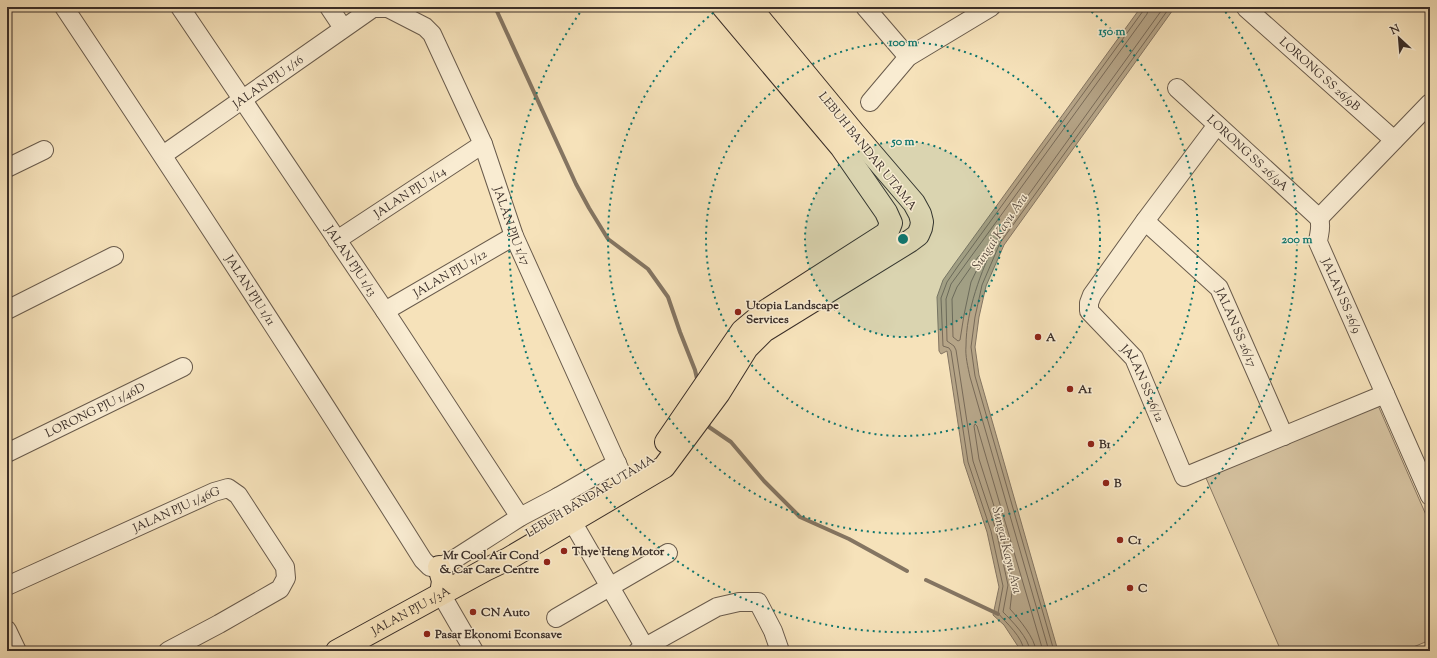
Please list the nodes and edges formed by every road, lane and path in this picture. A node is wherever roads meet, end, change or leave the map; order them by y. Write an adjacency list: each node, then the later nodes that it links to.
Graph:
1 (64, 7): 21 (street, JALAN PJU 1/11)
2 (180, 7): 13 (street, JALAN PJU 1/13)
3 (329, 7): 10 (street)
4 (723, 7): 17 (main road, LEBUH BANDAR UTAMA)
5 (750, 7): 17 (main road, LEBUH BANDAR UTAMA)
6 (865, 7): 11 (street)
7 (991, 7): 11 (street)
8 (373, 8): 10 (street, JALAN PJU 1/16); 19 (street, JALAN PJU 1/17)
9 (1246, 8): 18 (street, LORONG SS 26/9B)
10 (343, 28): 13 (street, JALAN PJU 1/16)
11 (908, 57): 14 (street)
12 (1177, 88): 16 (street, LORONG SS 26/9A)
13 (243, 98): 21 (street, JALAN PJU 1/16); 26 (street, JALAN PJU 1/13)
14 (870, 102)
15 (1430, 103): 18 (street)
16 (1218, 125): 23 (street, LORONG SS 26/9A); 24 (street, JALAN SS 26/12)
17 (848, 140): 28 (main road, LEBUH BANDAR UTAMA); 28 (main road, LEBUH BANDAR UTAMA)
18 (1394, 140): 23 (street)
19 (483, 144): 25 (street, JALAN PJU 1/17); 26 (street, JALAN PJU 1/14)
20 (44, 150): 22 (street)
21 (163, 155): 41 (street, JALAN PJU 1/11)
22 (7, 168)
23 (1319, 218): 32 (street, JALAN SS 26/9)
24 (1145, 221): 33 (street, JALAN SS 26/17); 33 (street, JALAN SS 26/12)
25 (514, 236): 30 (street, JALAN PJU 1/12); 36 (street, JALAN PJU 1/17)
26 (337, 240): 30 (street, JALAN PJU 1/13)
27 (114, 256): 29 (street)
28 (803, 297): 34 (main road, LEBUH BANDAR UTAMA)
29 (7, 310)
30 (385, 311): 39 (street, JALAN PJU 1/13)
31 (183, 367): 35 (street, LORONG PJU 1/46D)
32 (1385, 394): 33 (street, JALAN SS 26/12); 37 (street, JALAN SS 26/9)
33 (1284, 436)
34 (676, 440): 36 (main road, LEBUH BANDAR UTAMA); 38 (main road, LEBUH BANDAR UTAMA)
35 (7, 453)
36 (620, 470): 38 (main road, LEBUH BANDAR UTAMA)
37 (1430, 496)
38 (565, 510): 39 (street); 42 (main road, LEBUH BANDAR UTAMA); 44 (street)
39 (520, 517): 41 (street)
40 (668, 553): 44 (street)
41 (439, 567): 45 (main road)
42 (485, 570): 45 (main road, JALAN PJU 1/3A)
43 (7, 586): 48 (street, JALAN PJU 1/46G)
44 (610, 587): 46 (street); 47 (street)
45 (441, 594): 49 (main road, JALAN PJU 1/3A); 50 (street)
46 (556, 618)
47 (643, 650): 51 (street)
48 (168, 651)
49 (337, 651)
50 (474, 651)
51 (780, 651)

